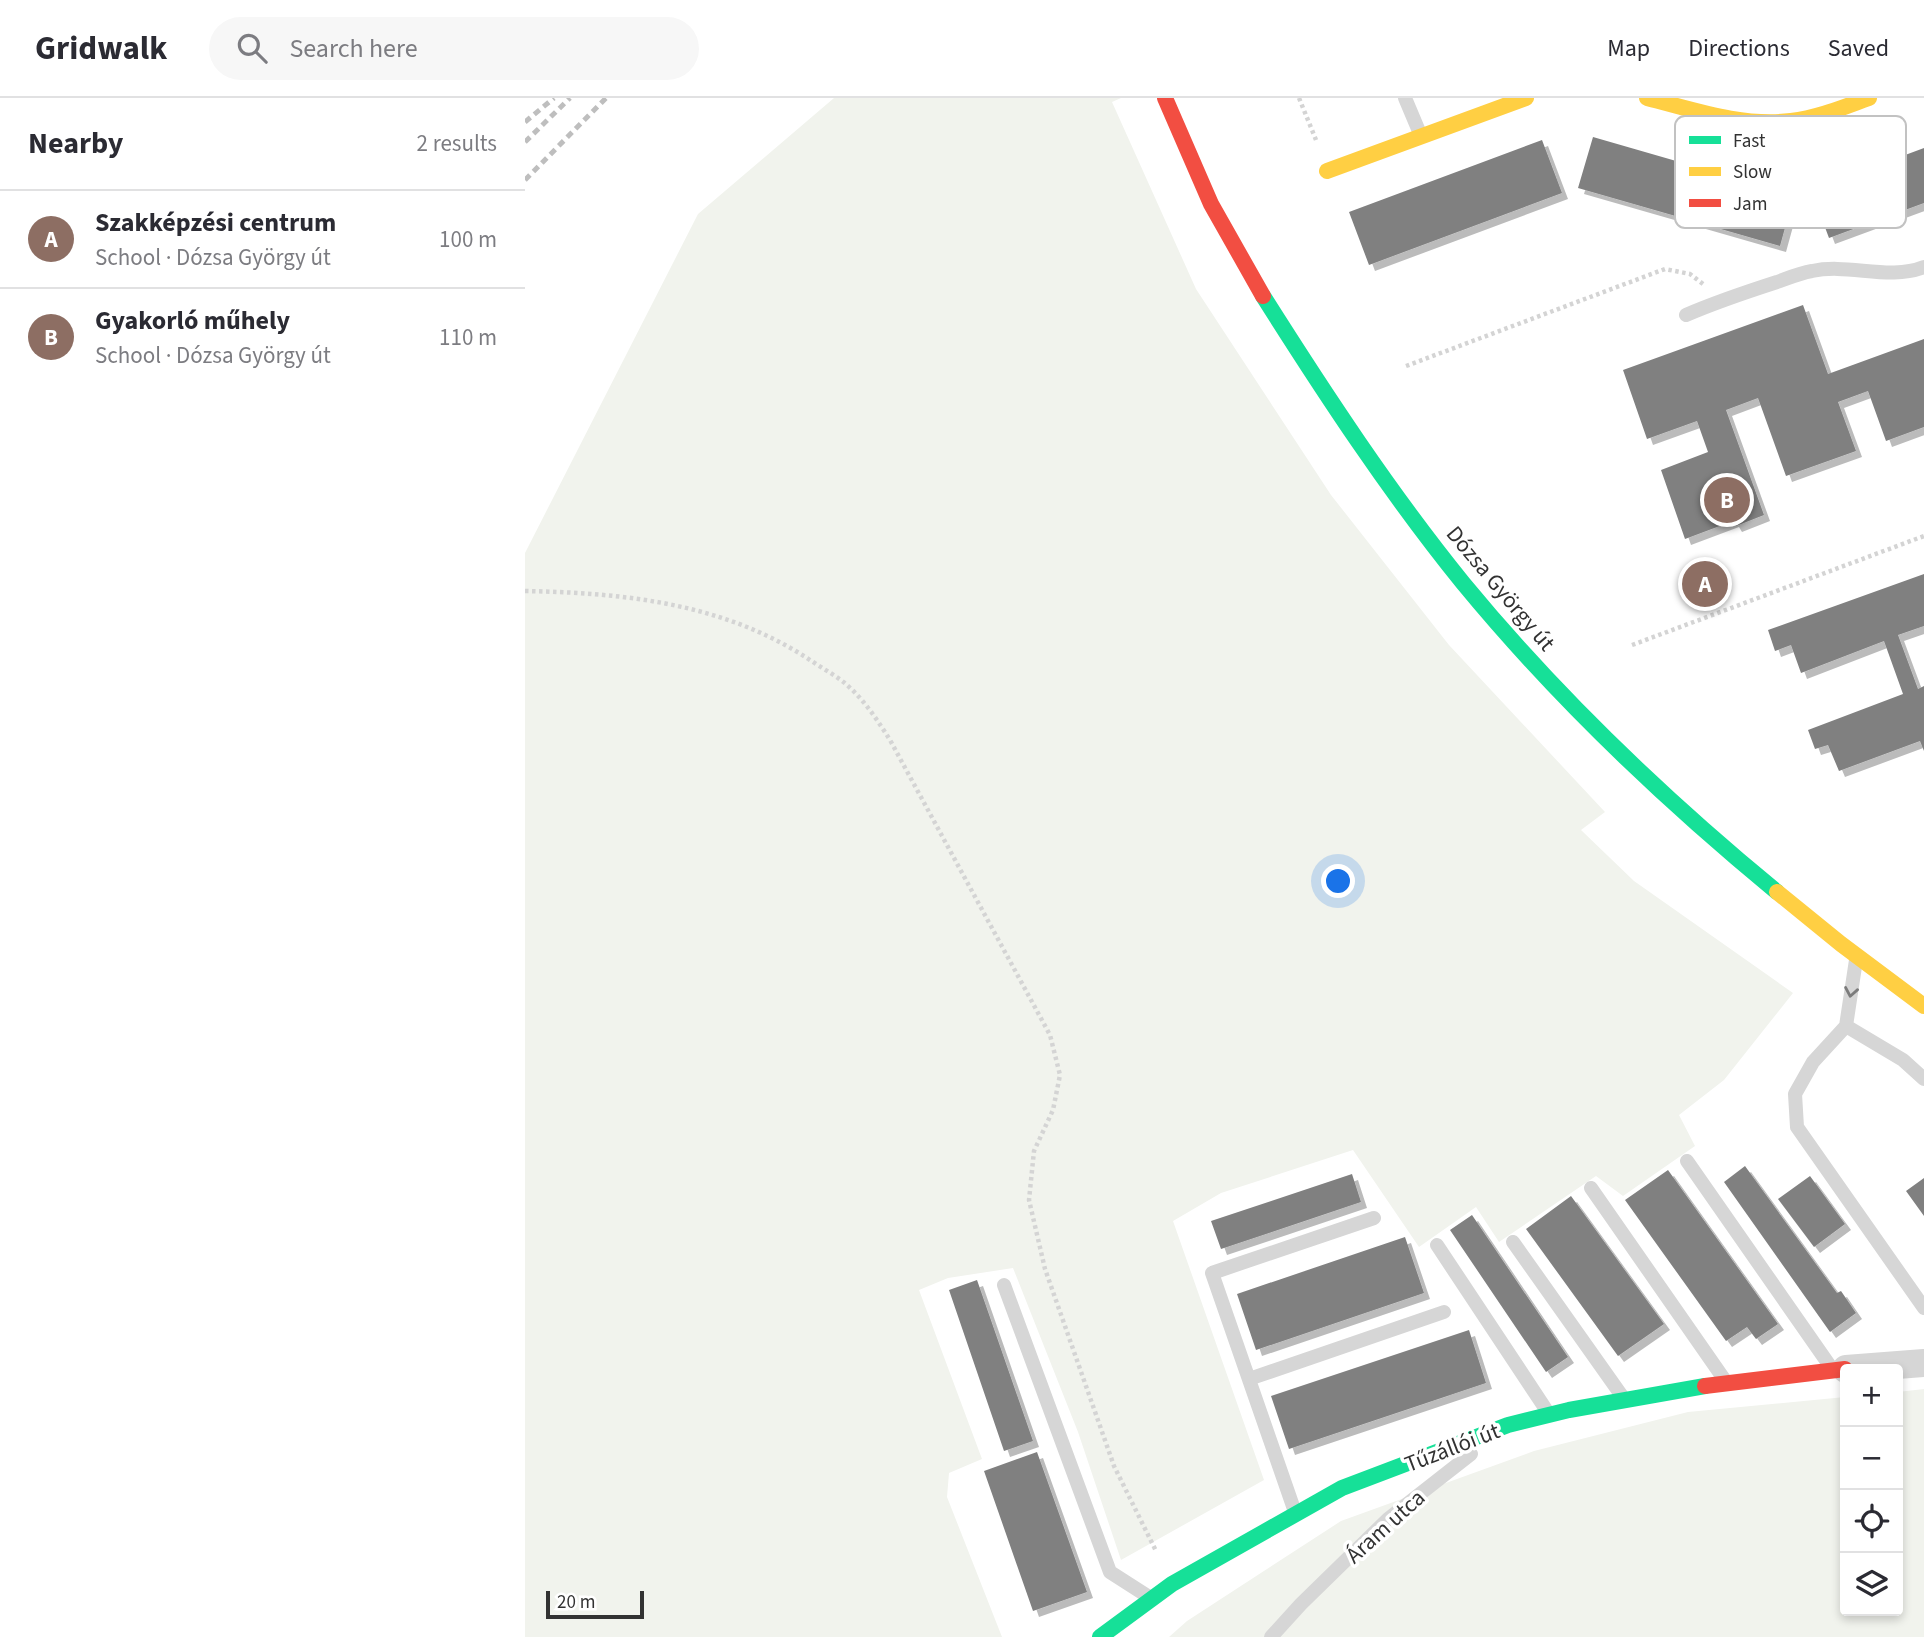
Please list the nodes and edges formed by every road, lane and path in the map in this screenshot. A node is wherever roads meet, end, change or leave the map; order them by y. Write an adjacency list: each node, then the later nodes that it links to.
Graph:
1 (1165, 98): 18 (street, Dózsa György út)
2 (1299, 98): 10 (path)
3 (1405, 98): 9 (lane)
4 (1526, 98): 9 (street)
5 (1647, 98): 7 (street)
6 (1869, 98): 8 (street)
7 (1724, 116)
8 (1812, 116)
9 (1421, 137): 10 (street)
10 (1327, 171)
11 (1924, 267): 12 (lane)
12 (1732, 296): 13 (lane); 14 (path)
13 (1686, 315)
14 (1406, 366)
15 (1924, 536): 17 (path)
16 (525, 591): 40 (path)
17 (1633, 645)
18 (1857, 958): 19 (street, Dózsa György út); 20 (lane, one-way to 20)
19 (1924, 1006)
20 (1846, 1026): 21 (lane); 28 (lane)
21 (1924, 1079)
22 (1687, 1161): 32 (lane)
23 (1591, 1188): 35 (lane)
24 (1374, 1218): 34 (lane)
25 (1513, 1242): 36 (lane)
26 (1437, 1245): 37 (lane)
27 (1004, 1285): 41 (lane)
28 (1923, 1306)
29 (1444, 1312): 34 (lane)
30 (1924, 1363): 31 (street, Tűzállói út)
31 (1903, 1365)
32 (1840, 1367)
33 (1840, 1370): 35 (street, Tűzállói út)
34 (1249, 1379): 39 (lane)
35 (1727, 1383): 36 (street, Tűzállói út)
36 (1625, 1400): 37 (street, Tűzállói út)
37 (1549, 1415): 38 (street, Tűzállói út)
38 (1508, 1425): 39 (street, Tűzállói út); 43 (lane, Áram utca)
39 (1295, 1513): 40 (street, Tűzállói út)
40 (1172, 1584): 41 (street, Tűzállói út)
41 (1152, 1599): 42 (street, Tűzállói út)
42 (1100, 1637)
43 (1271, 1637)

